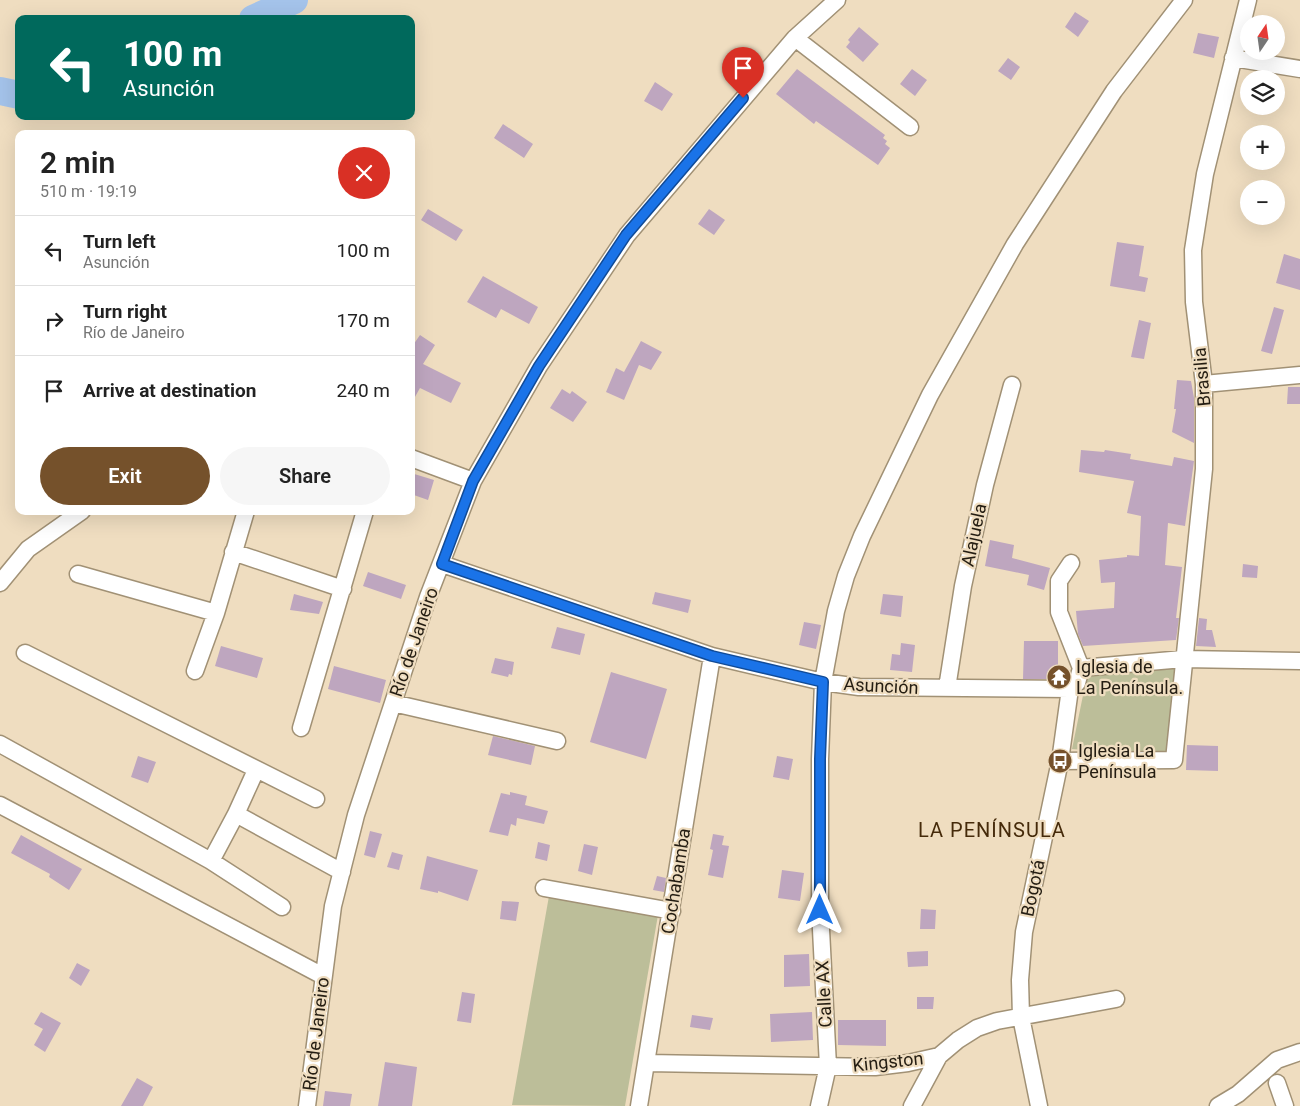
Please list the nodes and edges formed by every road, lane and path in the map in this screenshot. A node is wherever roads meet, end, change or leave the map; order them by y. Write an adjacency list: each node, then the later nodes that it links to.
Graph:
1 (837, 0): 4 (street, Río de Janeiro)
2 (1184, 0): 29 (street, Calle AX)
3 (1248, 0): 5 (street, Brasilia)
4 (795, 38): 7 (street); 12 (street, Río de Janeiro)
5 (1233, 58): 6 (street); 10 (street, Brasilia)
6 (1300, 69)
7 (910, 128)
8 (1300, 375): 10 (street)
9 (1012, 384): 30 (street, Alajuela)
10 (1204, 384): 25 (street, Brasilia)
11 (415, 459): 12 (street)
12 (473, 481): 18 (street, Río de Janeiro)
13 (76, 515): 20 (street)
14 (245, 515): 16 (street)
15 (364, 515): 21 (street)
16 (232, 552): 21 (street); 22 (street)
17 (1071, 563): 27 (street)
18 (442, 564): 24 (street, Asunción); 32 (street, Río de Janeiro)
19 (78, 574): 22 (street)
20 (0, 583)
21 (343, 589): 33 (street)
22 (216, 613): 28 (street)
23 (25, 653): 37 (street)
24 (712, 656): 29 (street, Asunción); 45 (street, Cochabamba)
25 (1183, 659): 26 (street); 27 (street); 36 (street, Brasilia)
26 (1300, 661)
27 (1081, 668): 31 (street, Bogotá)
28 (195, 671)
29 (823, 682): 30 (street, Asunción); 52 (street, Calle AX)
30 (947, 688): 31 (street, Asunción)
31 (1070, 689): 36 (street, Bogotá)
32 (393, 703): 34 (street); 42 (street, Río de Janeiro)
33 (301, 728)
34 (557, 741)
35 (0, 744): 41 (street)
36 (1060, 761): 48 (street, Bogotá)
37 (256, 770): 38 (street); 40 (street)
38 (316, 799)
39 (0, 805): 46 (street)
40 (236, 814): 41 (street); 42 (street)
41 (211, 862): 44 (street)
42 (342, 872): 46 (street, Río de Janeiro)
43 (544, 888): 45 (street)
44 (282, 907)
45 (672, 912): 51 (street, Cochabamba)
46 (322, 976): 54 (street, Río de Janeiro)
47 (1116, 999): 48 (street, Kingston)
48 (1021, 1017): 50 (street, Kingston); 58 (street, Bogotá)
49 (1300, 1052): 59 (street)
50 (939, 1056): 52 (street, Kingston); 57 (street)
51 (646, 1063): 52 (street, Kingston); 55 (street, Cochabamba)
52 (828, 1066): 56 (street, Calle AX)
53 (1277, 1082): 60 (street)
54 (307, 1106)
55 (639, 1106)
56 (819, 1106)
57 (912, 1106)
58 (1038, 1106)
59 (1218, 1106)
60 (1285, 1106)

